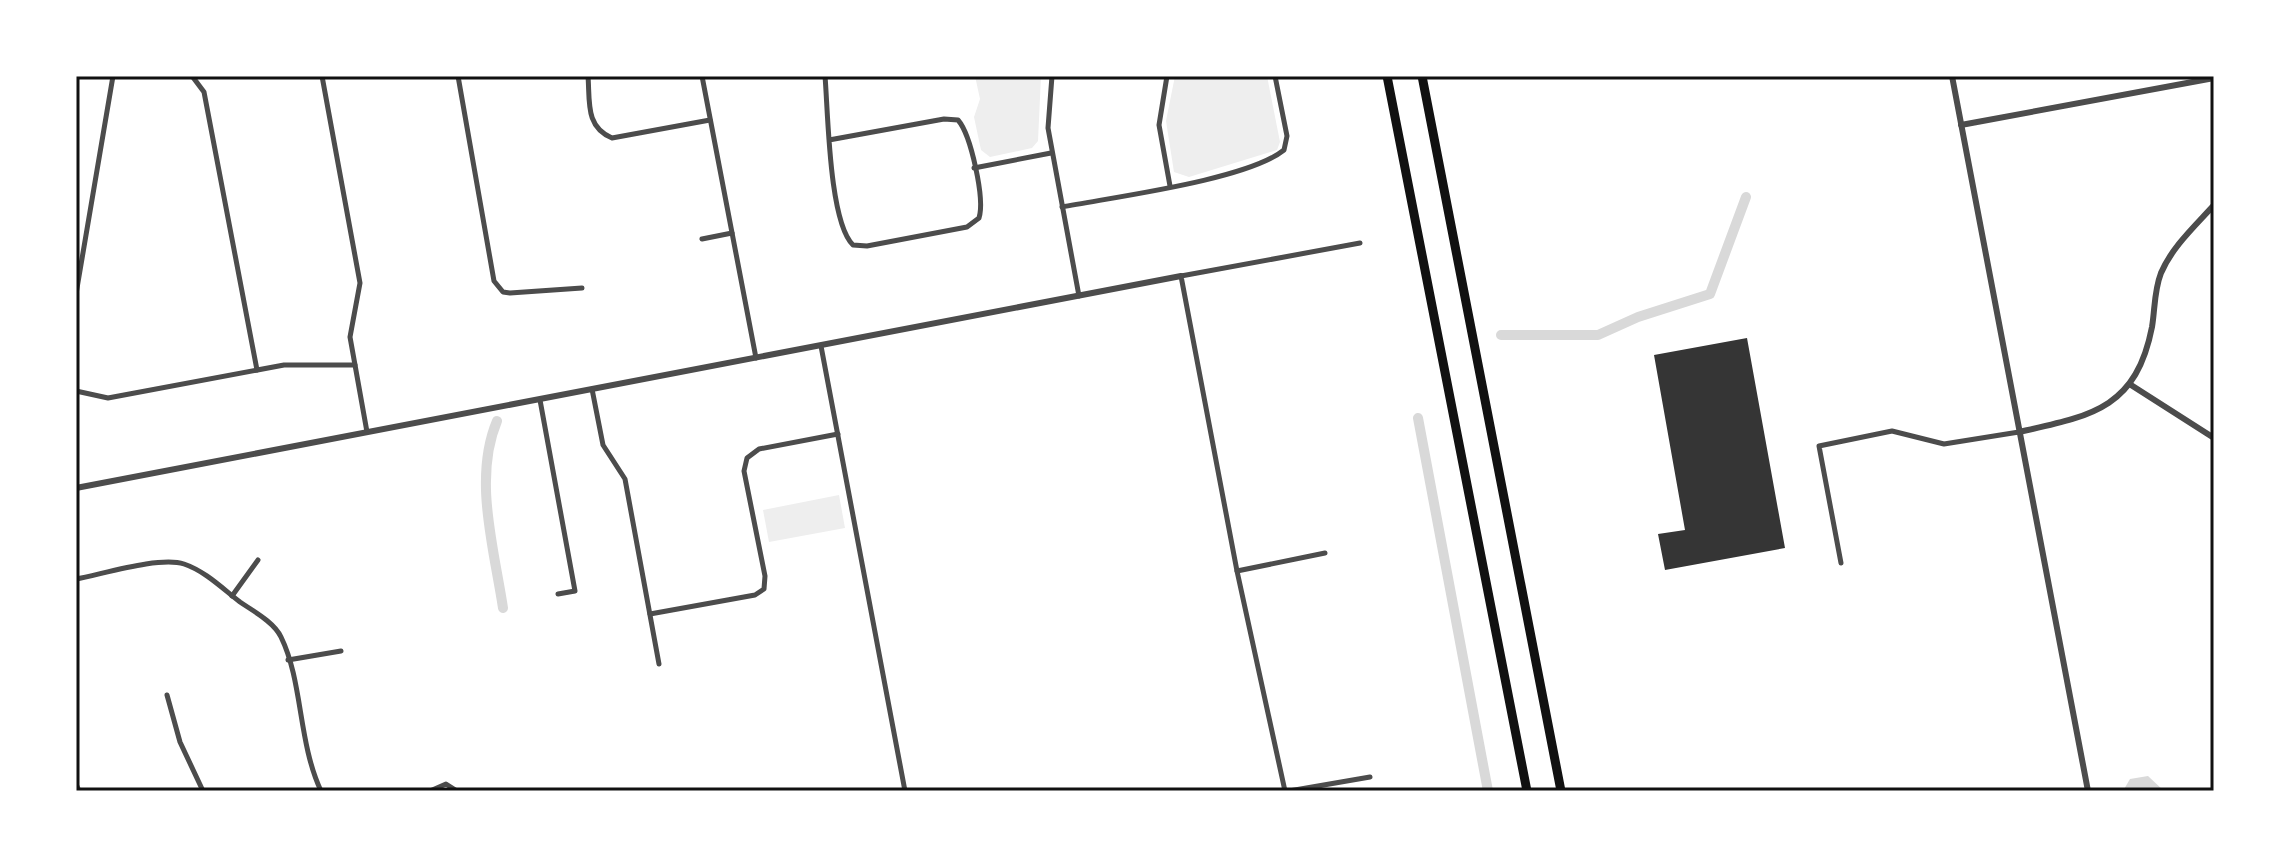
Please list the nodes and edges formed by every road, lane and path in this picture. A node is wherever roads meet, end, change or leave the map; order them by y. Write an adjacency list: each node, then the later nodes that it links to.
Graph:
1 (113, 76): 28 (street)
2 (192, 76): 33 (street)
3 (322, 76): 32 (street)
4 (458, 76): 27 (street)
5 (588, 76): 15 (street)
6 (702, 76): 15 (street)
7 (825, 76): 17 (street)
8 (1052, 76): 18 (street)
9 (1167, 76): 20 (street)
10 (1275, 76): 20 (street)
11 (1387, 76): 64 (highway)
12 (1422, 76): 65 (highway)
13 (1952, 76): 16 (street)
14 (2214, 78): 16 (street)
15 (710, 120): 23 (street)
16 (1961, 125): 39 (street)
17 (829, 140): 19 (street); 19 (street)
18 (1051, 153): 19 (street); 22 (street)
19 (974, 168)
20 (1170, 186): 22 (street)
21 (2214, 205): 34 (street)
22 (1062, 207): 29 (street)
23 (732, 233): 24 (street); 31 (street)
24 (702, 239)
25 (1360, 243): 26 (street)
26 (1181, 276): 29 (street); 46 (street)
27 (582, 288)
28 (76, 294)
29 (1079, 296): 30 (street)
30 (821, 346): 31 (street); 40 (street)
31 (756, 358): 35 (street)
32 (355, 365): 33 (street); 38 (street)
33 (257, 370): 36 (street)
34 (2131, 385): 39 (street); 41 (street)
35 (592, 389): 37 (street); 50 (street)
36 (76, 391)
37 (540, 400): 38 (street); 48 (street)
38 (367, 432): 42 (street)
39 (2019, 432): 45 (street); 66 (street)
40 (838, 434): 50 (street); 62 (street)
41 (2214, 438)
42 (76, 488)
43 (1325, 553): 46 (street)
44 (258, 560): 49 (street)
45 (1841, 563)
46 (1237, 571): 63 (street)
47 (76, 579): 49 (street)
48 (558, 594)
49 (232, 596): 52 (street)
50 (650, 614): 53 (street)
51 (341, 651): 52 (street)
52 (288, 660): 60 (street)
53 (659, 664)
54 (167, 695): 59 (street)
55 (1370, 777): 63 (street)
56 (76, 784): 58 (street)
57 (456, 790): 61 (street)
58 (79, 791)
59 (203, 791)
60 (321, 791)
61 (430, 791)
62 (905, 791)
63 (1287, 791)
64 (1527, 791)
65 (1561, 791)
66 (2088, 791)

